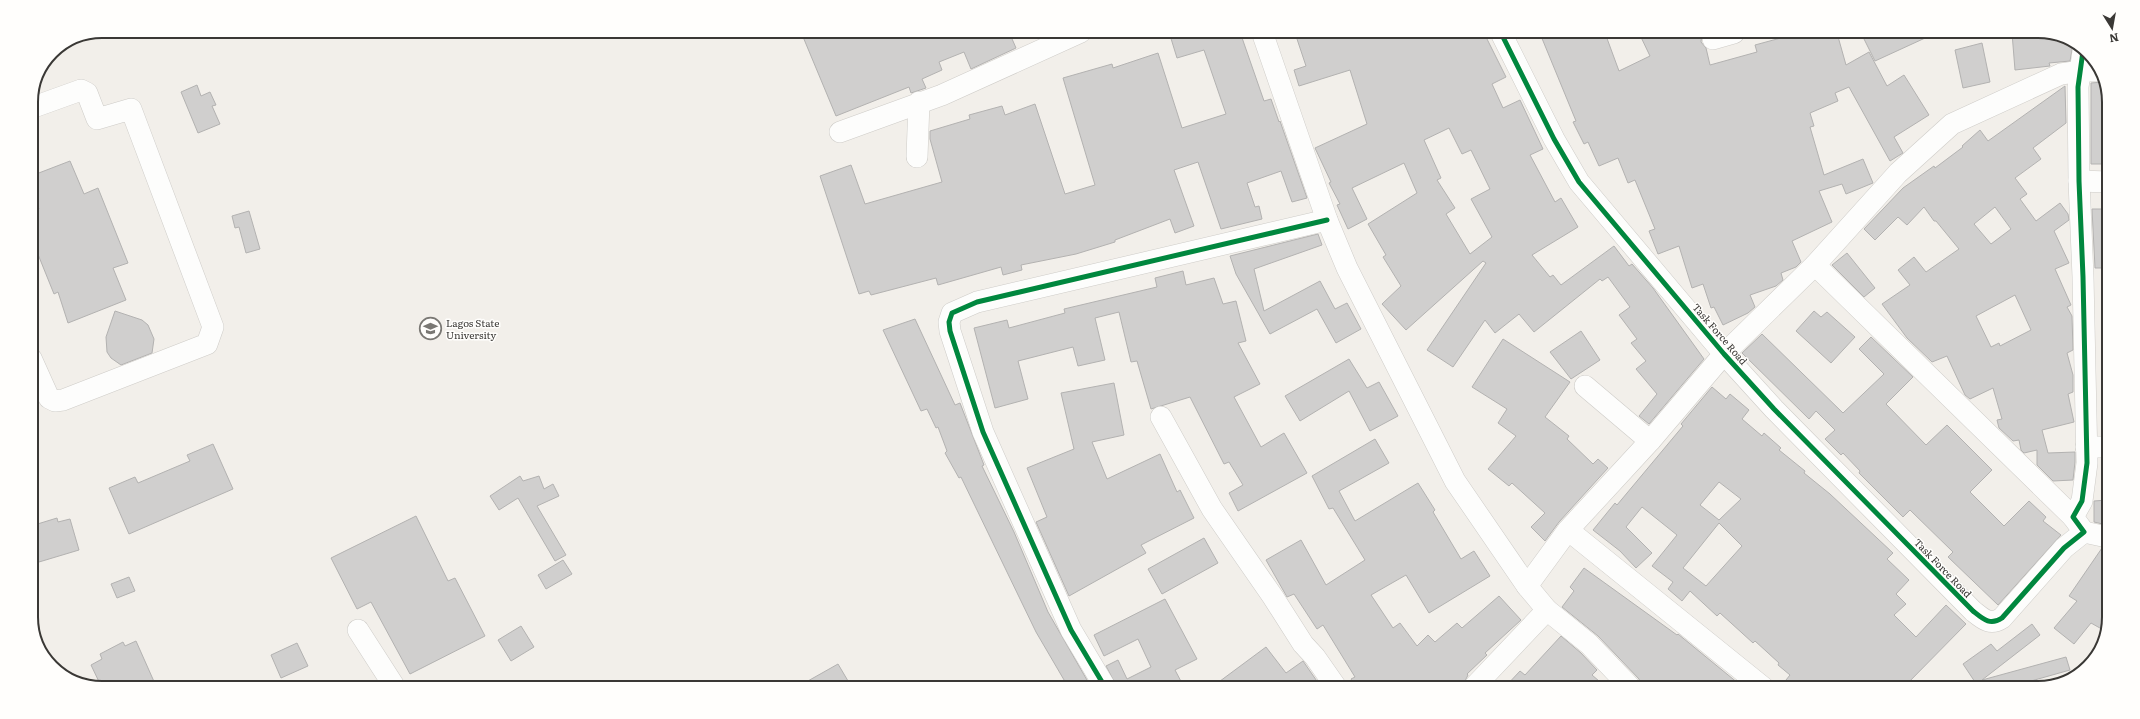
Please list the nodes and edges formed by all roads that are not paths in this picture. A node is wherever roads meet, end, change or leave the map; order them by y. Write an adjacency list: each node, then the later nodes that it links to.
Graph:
1 (1068, 38): 7 (street)
2 (1264, 38): 13 (street)
3 (1503, 38): 15 (street, Task Force Road)
4 (1716, 38): 5 (street)
5 (1713, 39)
6 (2088, 64): 11 (street); 14 (street)
7 (920, 102): 9 (street); 10 (street)
8 (38, 105): 16 (street)
9 (840, 132)
10 (917, 157)
11 (2079, 181): 12 (street); 20 (street)
12 (2102, 182)
13 (1327, 220): 25 (street); 29 (street)
14 (1815, 265): 15 (street); 22 (street)
15 (1724, 354): 19 (street); 22 (street, Task Force Road)
16 (38, 374)
17 (1585, 386): 19 (street)
18 (1161, 417): 30 (street)
19 (1650, 441): 23 (street)
20 (2086, 447): 21 (street); 22 (street)
21 (2102, 447)
22 (2079, 524): 24 (street)
23 (1568, 530): 25 (street); 33 (street)
24 (2102, 535)
25 (1527, 586): 26 (street)
26 (1547, 610): 31 (street); 32 (street)
27 (358, 630): 28 (street)
28 (391, 681)
29 (1101, 681)
30 (1332, 681)
31 (1480, 681)
32 (1623, 681)
33 (1755, 681)

